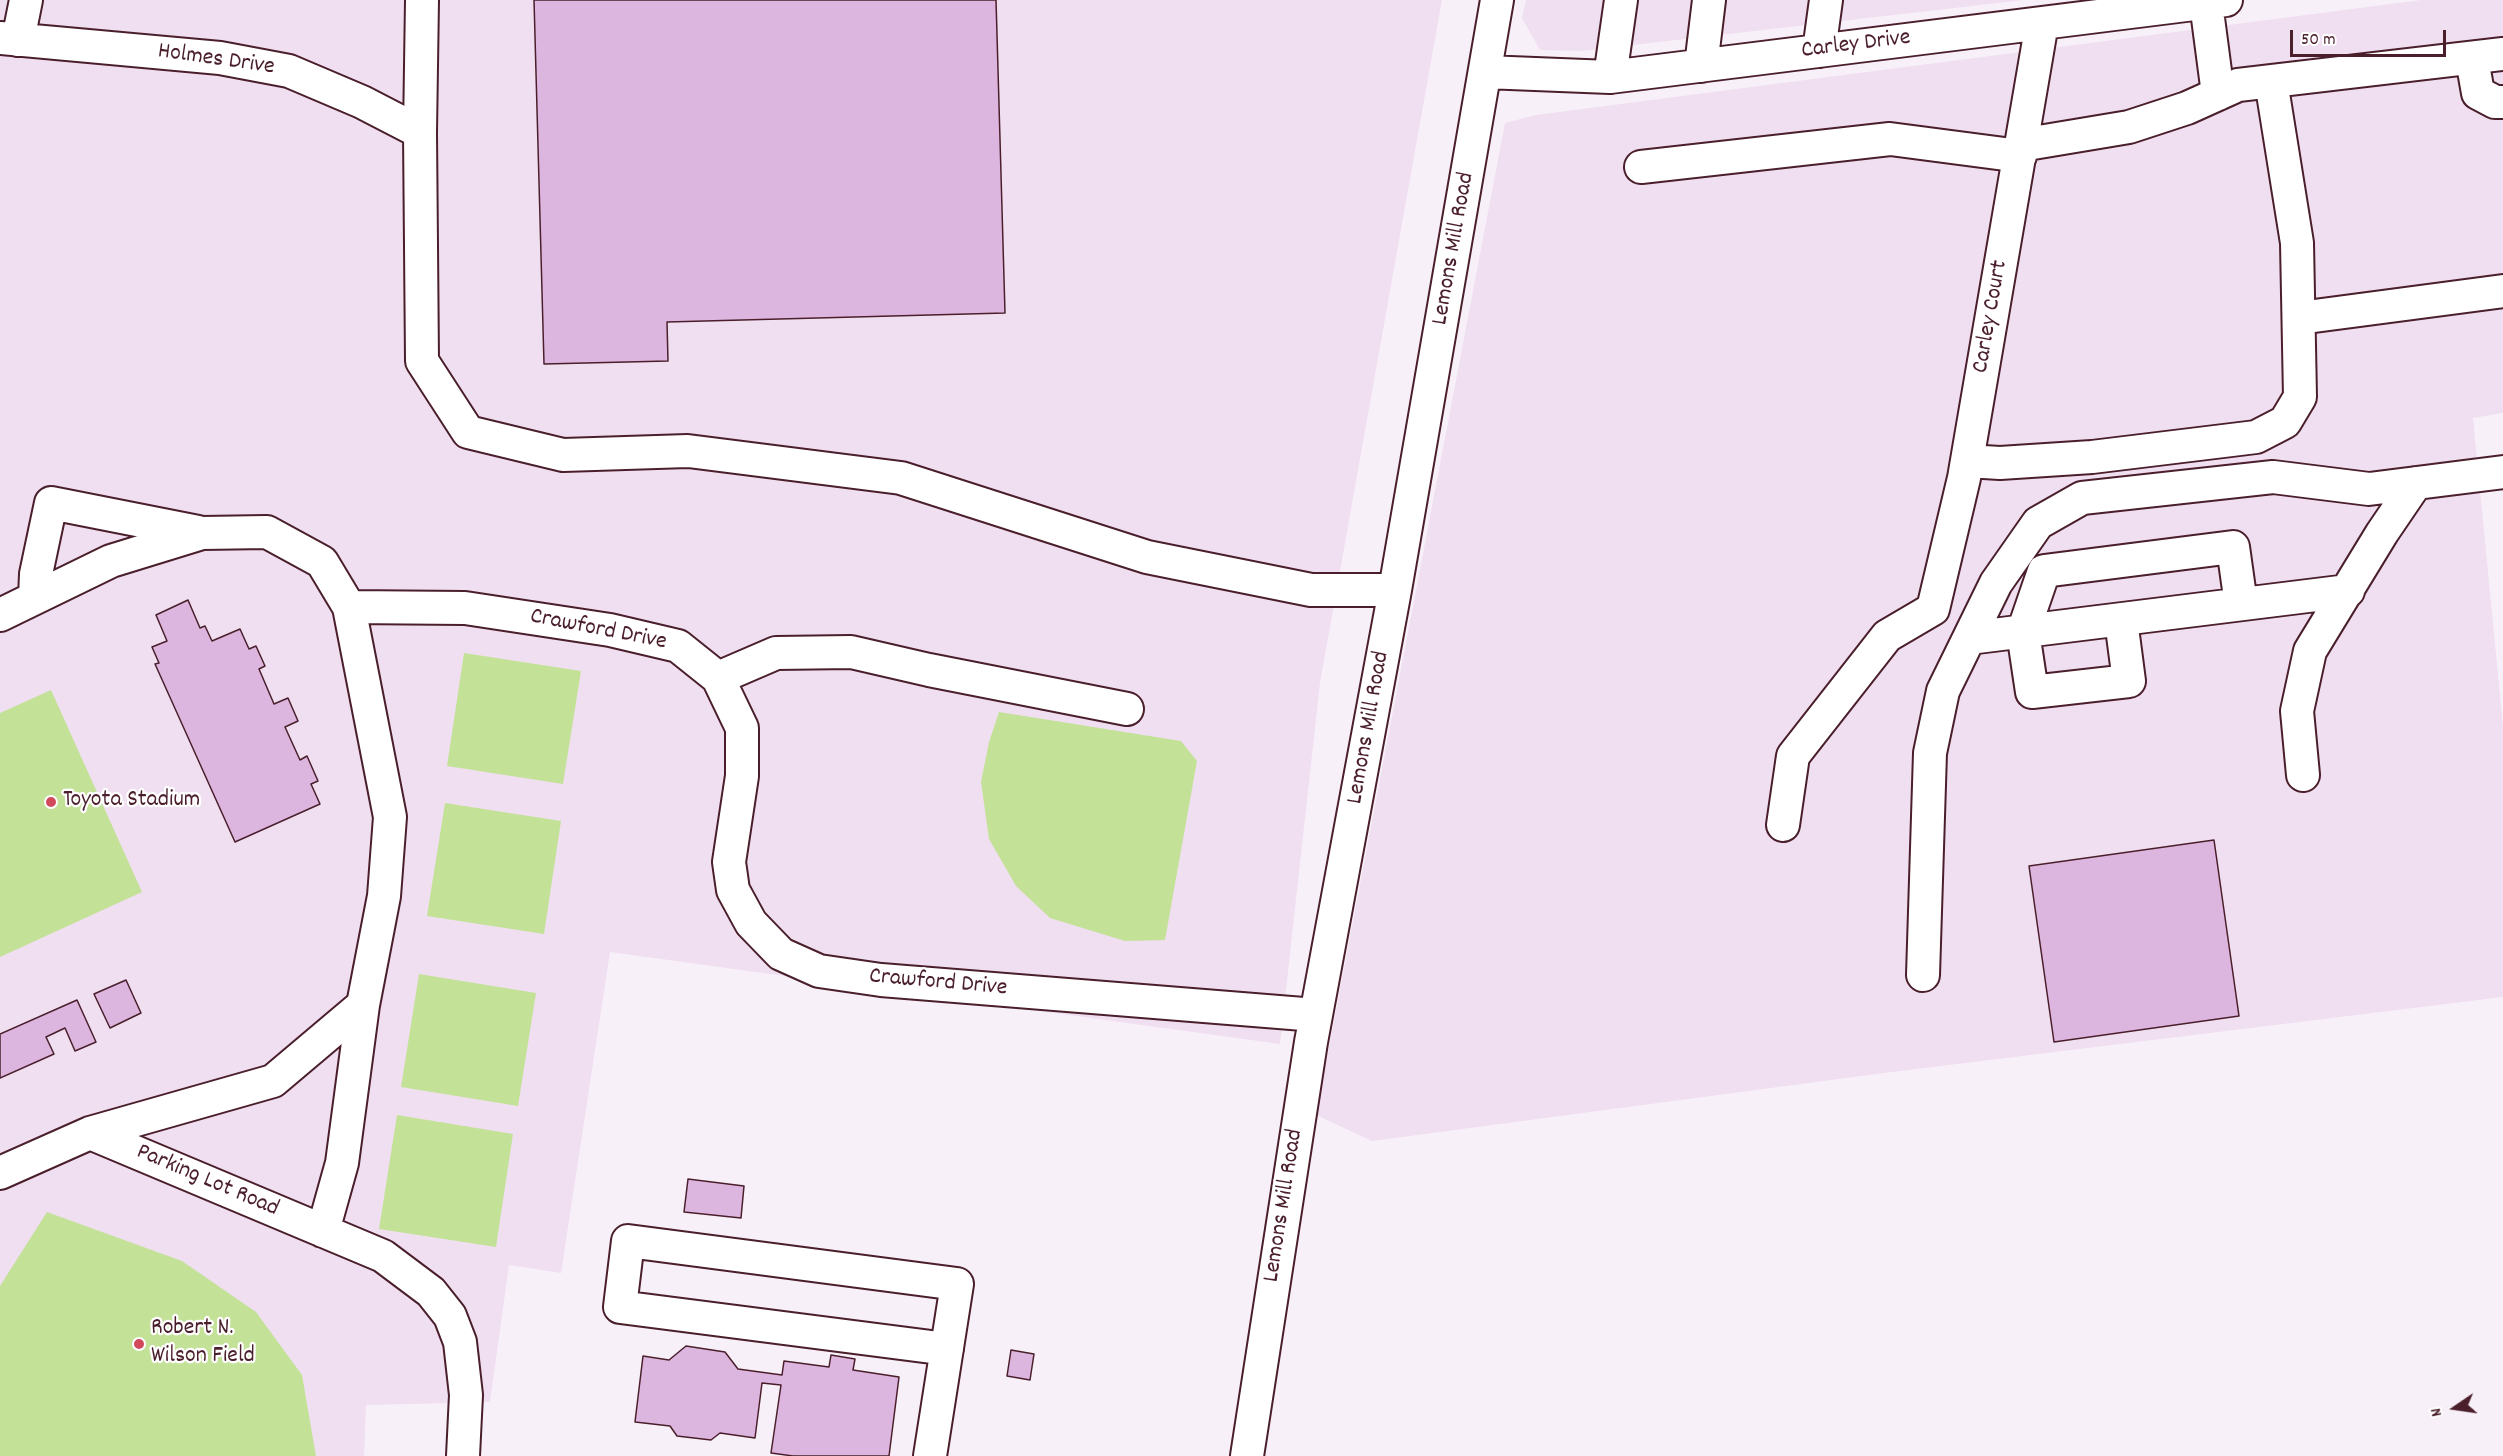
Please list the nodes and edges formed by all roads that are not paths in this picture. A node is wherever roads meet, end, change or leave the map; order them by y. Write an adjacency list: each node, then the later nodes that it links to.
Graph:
1 (27, 0): 9 (street)
2 (422, 0): 19 (street)
3 (1497, 0): 14 (street, Lemons Mill Road)
4 (1621, 0): 15 (street)
5 (1709, 0): 13 (street)
6 (1826, 0): 10 (street)
7 (2216, 1): 8 (street, Carley Drive); 17 (street)
8 (2060, 14): 10 (street, Carley Drive); 20 (street, Carley Court)
9 (9, 39): 19 (street, Holmes Drive)
10 (1819, 51): 13 (street, Carley Drive)
11 (2503, 54): 12 (street)
12 (2472, 59): 16 (street); 18 (street)
13 (1701, 66): 15 (street, Carley Drive)
14 (1485, 72): 15 (street, Carley Drive); 28 (street, Lemons Mill Road)
15 (1610, 77)
16 (2271, 81): 17 (street); 23 (street)
17 (2218, 94): 20 (street)
18 (2503, 102)
19 (420, 132): 28 (street)
20 (2020, 151): 21 (street); 24 (street, Carley Court)
21 (1641, 167)
22 (2503, 291): 23 (street)
23 (2299, 318): 24 (street)
24 (1967, 461): 40 (street, Carley Court)
25 (2503, 472): 26 (street)
26 (2416, 483): 29 (street); 36 (street)
27 (202, 533): 30 (street); 30 (street); 32 (street)
28 (1395, 590): 43 (street, Lemons Mill Road)
29 (2348, 591): 31 (street); 39 (street)
30 (35, 598): 33 (street)
31 (2241, 604): 34 (street); 35 (street)
32 (349, 607): 37 (street, Crawford Drive); 42 (street)
33 (0, 615)
34 (2121, 620): 35 (street); 35 (street)
35 (2023, 632): 36 (street)
36 (1970, 638): 41 (street)
37 (718, 678): 38 (street); 43 (street, Crawford Drive)
38 (1127, 709)
39 (2303, 775)
40 (1783, 825)
41 (1923, 975)
42 (363, 1005): 44 (street); 46 (street)
43 (1316, 1015): 50 (street, Lemons Mill Road)
44 (90, 1133): 45 (street); 46 (street, Parking Lot Road)
45 (0, 1173)
46 (323, 1231): 48 (street, Parking Lot Road)
47 (946, 1349): 47 (street); 49 (street)
48 (463, 1456)
49 (930, 1456)
50 (1247, 1456)

